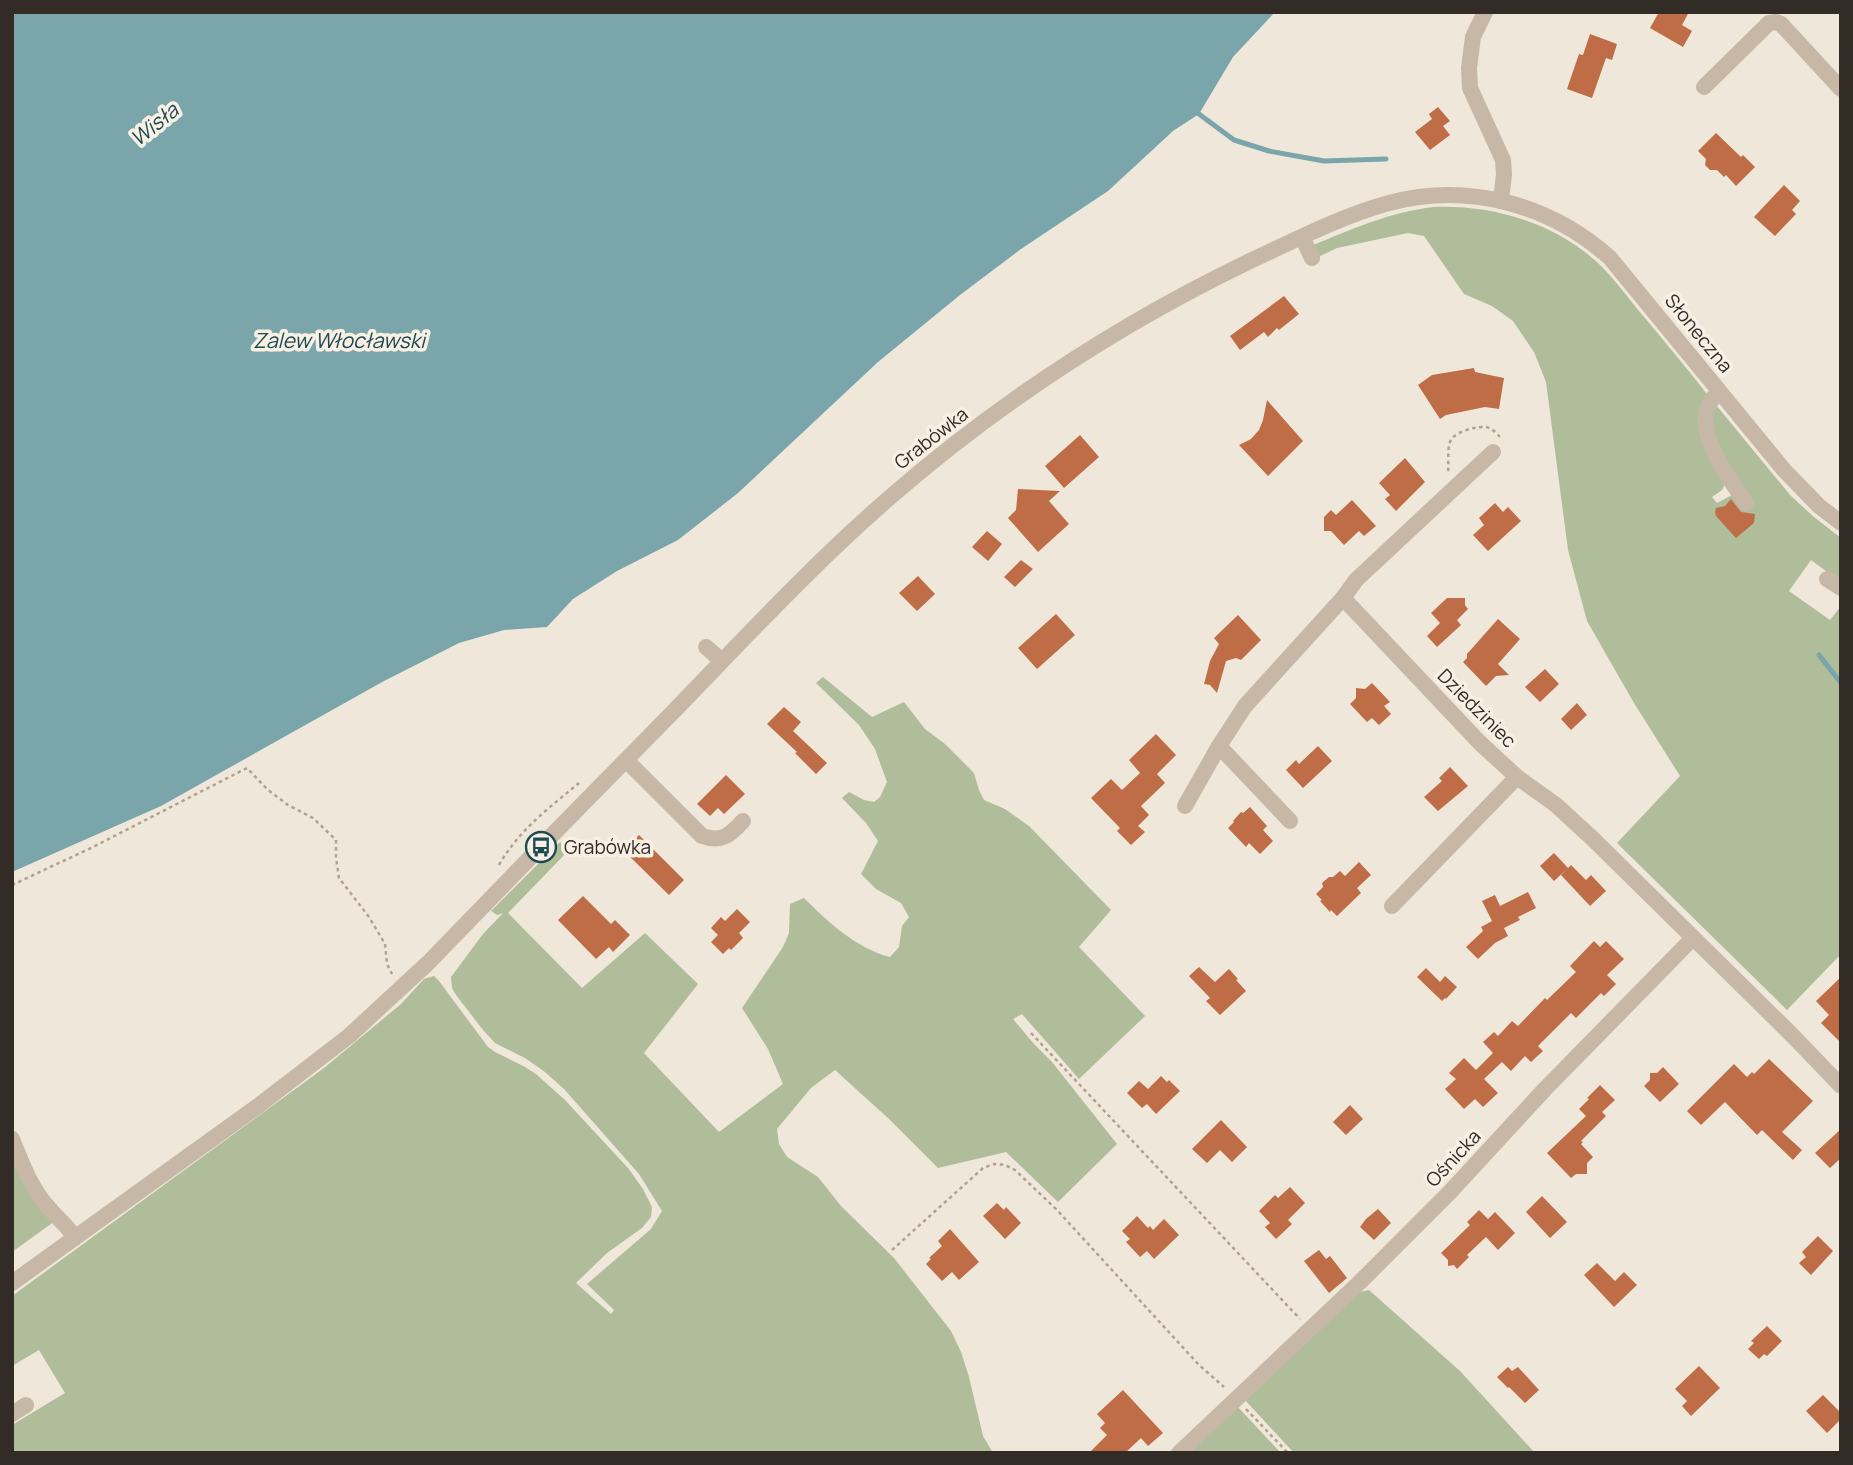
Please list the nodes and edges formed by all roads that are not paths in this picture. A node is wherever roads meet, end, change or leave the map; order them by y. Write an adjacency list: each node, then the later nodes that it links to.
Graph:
1 (1485, 12): 5 (street)
2 (1787, 18): 3 (street); 4 (street)
3 (1704, 87)
4 (1841, 89)
5 (1501, 201): 6 (street, Grabówka); 8 (street, Słoneczna)
6 (1302, 237): 7 (street); 14 (street, Grabówka)
7 (1312, 258)
8 (1719, 391): 10 (street); 11 (street, Słoneczna)
9 (1493, 452): 12 (street)
10 (1746, 503)
11 (1841, 523)
12 (1343, 598): 15 (street); 17 (street, Dziedziniec)
13 (706, 647): 14 (street)
14 (722, 661): 16 (street, Grabówka)
15 (1219, 746): 18 (street); 20 (street)
16 (626, 760): 19 (street); 25 (street, Grabówka)
17 (1517, 777): 21 (street, Dziedziniec); 22 (street)
18 (1185, 806)
19 (743, 821)
20 (1290, 821)
21 (1392, 906)
22 (1693, 938): 23 (street); 27 (street, Ośnicka)
23 (1841, 1086)
24 (12, 1139): 25 (street)
25 (75, 1238): 26 (street, Grabówka)
26 (12, 1283)
27 (1179, 1453)

